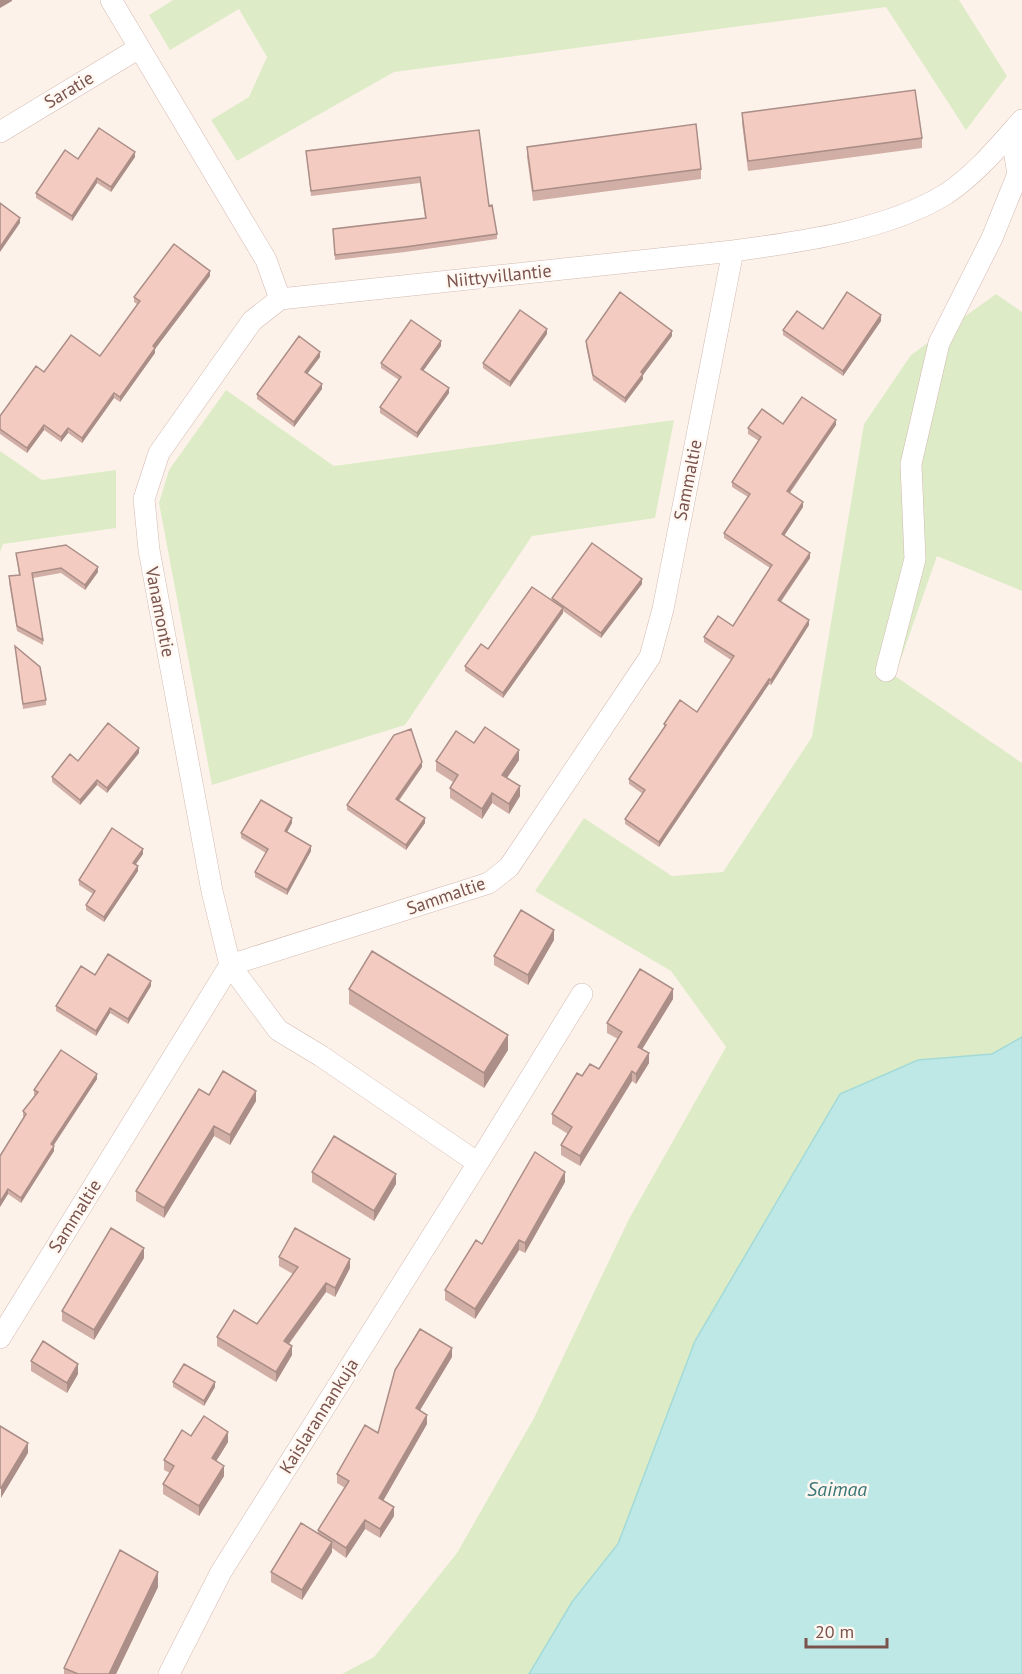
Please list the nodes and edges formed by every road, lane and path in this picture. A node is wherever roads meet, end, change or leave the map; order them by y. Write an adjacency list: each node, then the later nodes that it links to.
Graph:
1 (111, 0): 2 (street)
2 (139, 48): 4 (street, Saratie); 6 (street)
3 (1017, 126): 5 (street, Niittyvillantie); 7 (street)
4 (0, 132)
5 (734, 251): 6 (street, Niittyvillantie); 8 (street, Sammaltie)
6 (280, 299): 8 (street, Vanamontie)
7 (886, 671)
8 (230, 965): 10 (street); 11 (street, Sammaltie)
9 (582, 994): 10 (street, Kaislarannankuja)
10 (478, 1163): 12 (street, Kaislarannankuja)
11 (0, 1338)
12 (168, 1674)

